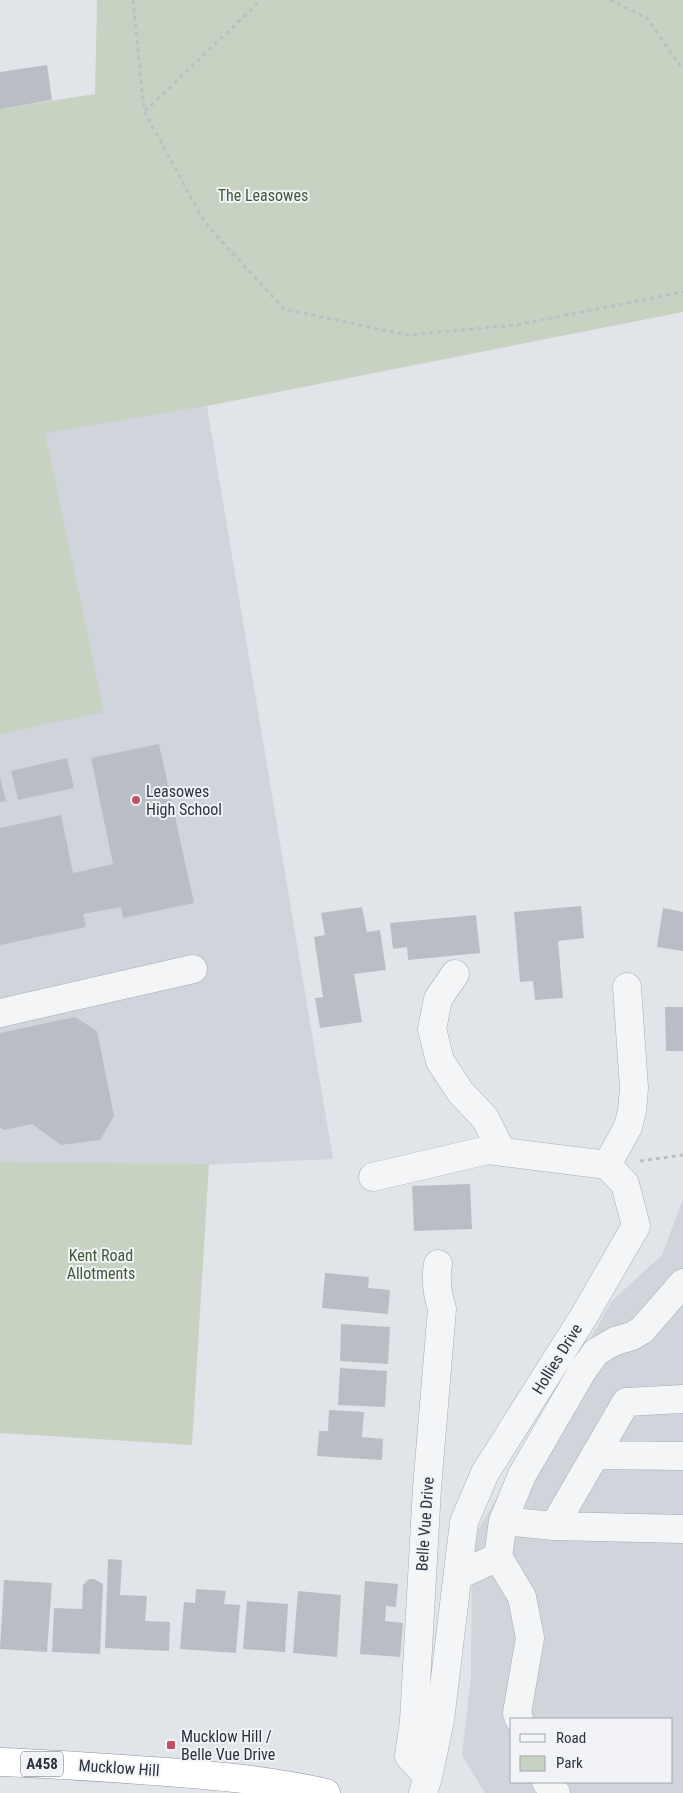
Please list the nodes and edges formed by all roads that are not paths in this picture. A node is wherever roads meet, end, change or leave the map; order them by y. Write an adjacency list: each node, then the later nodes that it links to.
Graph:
1 (193, 969): 4 (street)
2 (455, 974): 5 (street)
3 (627, 987): 6 (street)
4 (0, 1013)
5 (502, 1152): 6 (street); 7 (street)
6 (607, 1165): 17 (street, Hollies Drive)
7 (373, 1177)
8 (438, 1264): 21 (street, Belle Vue Drive)
9 (683, 1283): 13 (street)
10 (683, 1399): 11 (street)
11 (596, 1456): 12 (street); 14 (street)
12 (683, 1456)
13 (503, 1521): 14 (street); 16 (street)
14 (554, 1526): 15 (street)
15 (683, 1529)
16 (498, 1557): 17 (street); 18 (street)
17 (459, 1575): 21 (street, Hollies Drive)
18 (519, 1718)
19 (0, 1762): 22 (highway, Mucklow Hill / A458)
20 (547, 1783): 23 (street)
21 (426, 1785)
22 (326, 1793)
23 (556, 1793)

